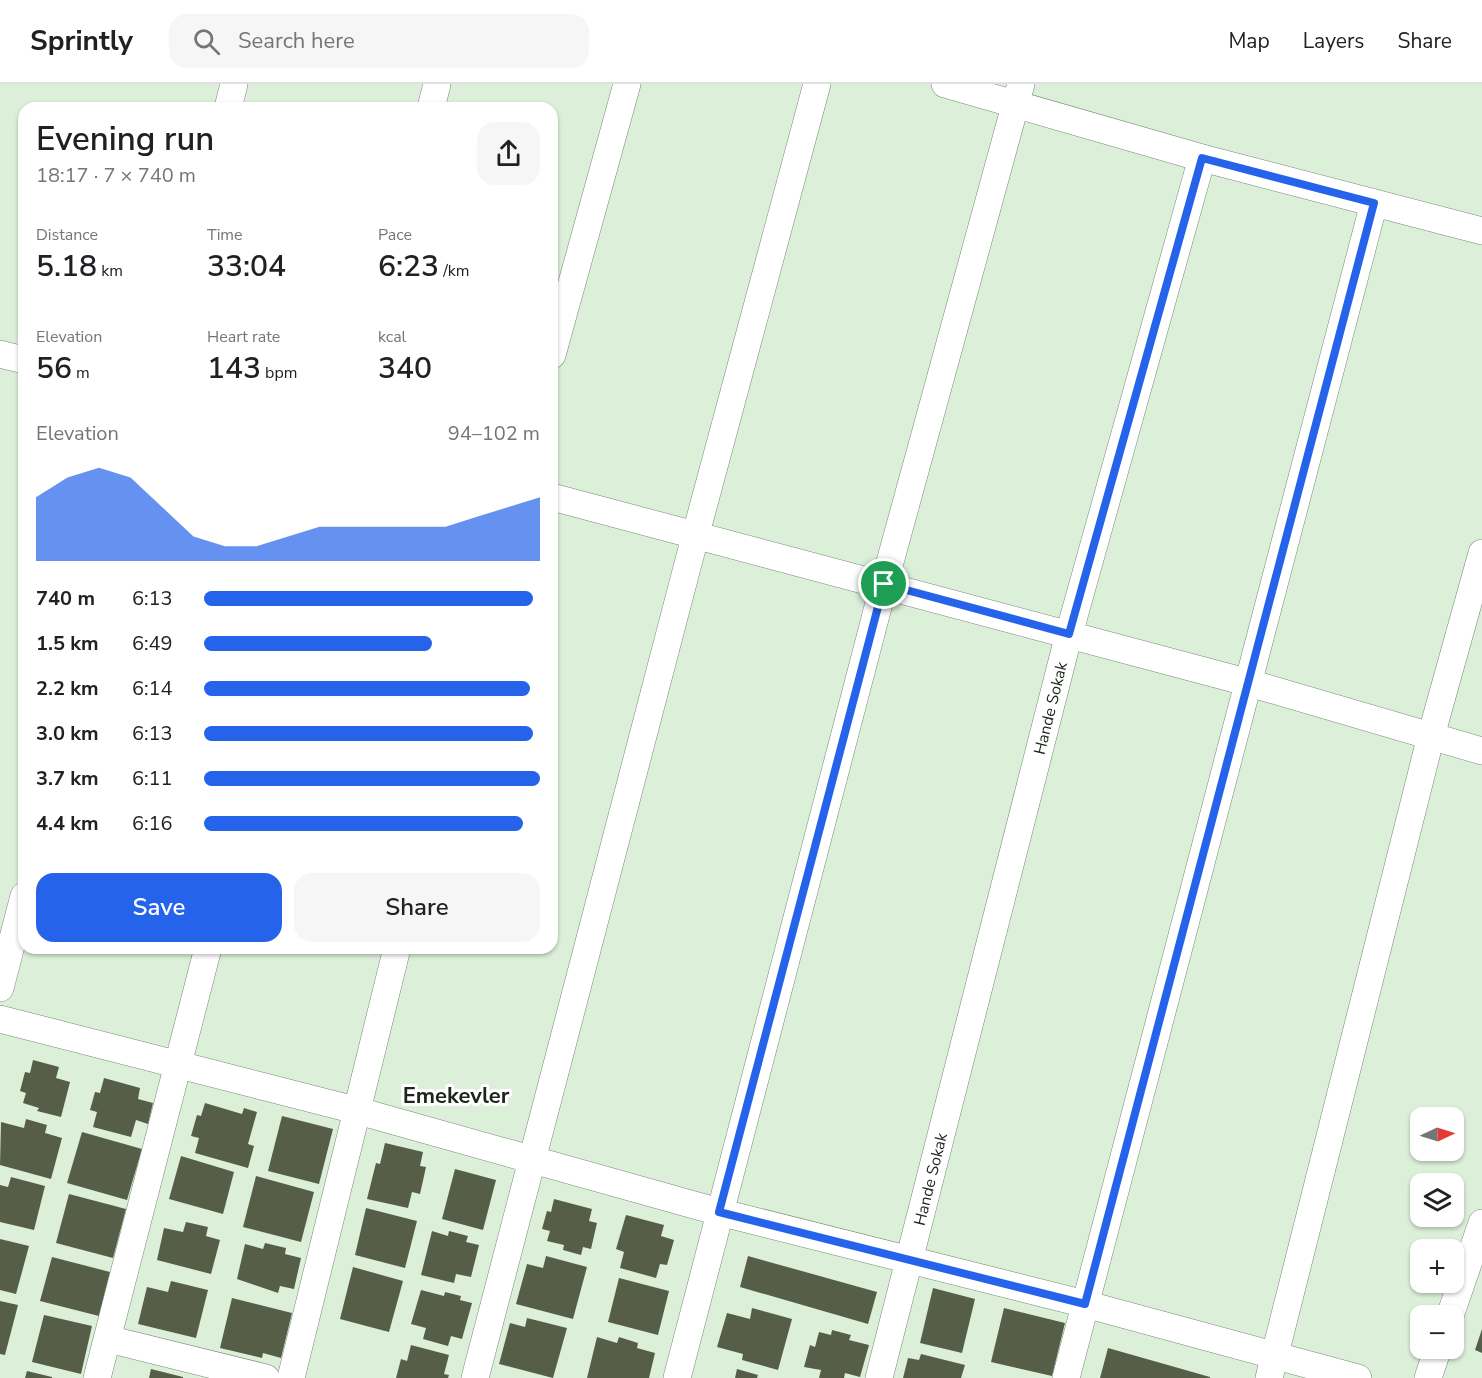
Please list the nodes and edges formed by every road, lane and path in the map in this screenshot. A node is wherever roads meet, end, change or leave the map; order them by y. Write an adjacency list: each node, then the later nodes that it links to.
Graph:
1 (234, 84): 7 (street)
2 (437, 84): 8 (street)
3 (627, 84): 12 (street)
4 (817, 84): 16 (street)
5 (945, 84): 6 (street)
6 (1019, 94): 9 (street); 18 (street)
7 (230, 102)
8 (432, 102)
9 (1202, 158): 10 (street); 19 (street, Hande Sokak)
10 (1374, 203): 11 (street); 20 (street)
11 (1482, 231)
12 (558, 333)
13 (0, 354): 14 (street)
14 (18, 358)
15 (558, 499): 16 (street)
16 (695, 537): 18 (street); 30 (street)
17 (1482, 553): 21 (street)
18 (884, 584): 19 (street); 31 (street)
19 (1069, 634): 20 (street); 33 (street, Hande Sokak)
20 (1246, 682): 21 (street); 34 (street)
21 (1431, 736): 22 (street); 38 (street)
22 (1482, 751)
23 (18, 919): 26 (street)
24 (206, 954): 28 (street)
25 (395, 954): 29 (street)
26 (0, 988)
27 (0, 1019): 28 (street)
28 (176, 1064): 29 (street); 36 (street)
29 (355, 1110): 30 (street); 41 (street)
30 (532, 1159): 31 (street); 42 (street)
31 (719, 1212): 33 (street); 43 (street)
32 (1482, 1223): 35 (street)
33 (909, 1261): 34 (street); 44 (street, Hande Sokak)
34 (1085, 1304): 38 (street); 45 (street)
35 (1454, 1305)
36 (108, 1339): 39 (street); 40 (street)
37 (1434, 1359): 47 (street)
38 (1272, 1367): 46 (street)
39 (97, 1378)
40 (266, 1378)
41 (291, 1378)
42 (475, 1378)
43 (677, 1378)
44 (879, 1378)
45 (1066, 1378)
46 (1358, 1378)
47 (1428, 1378)

